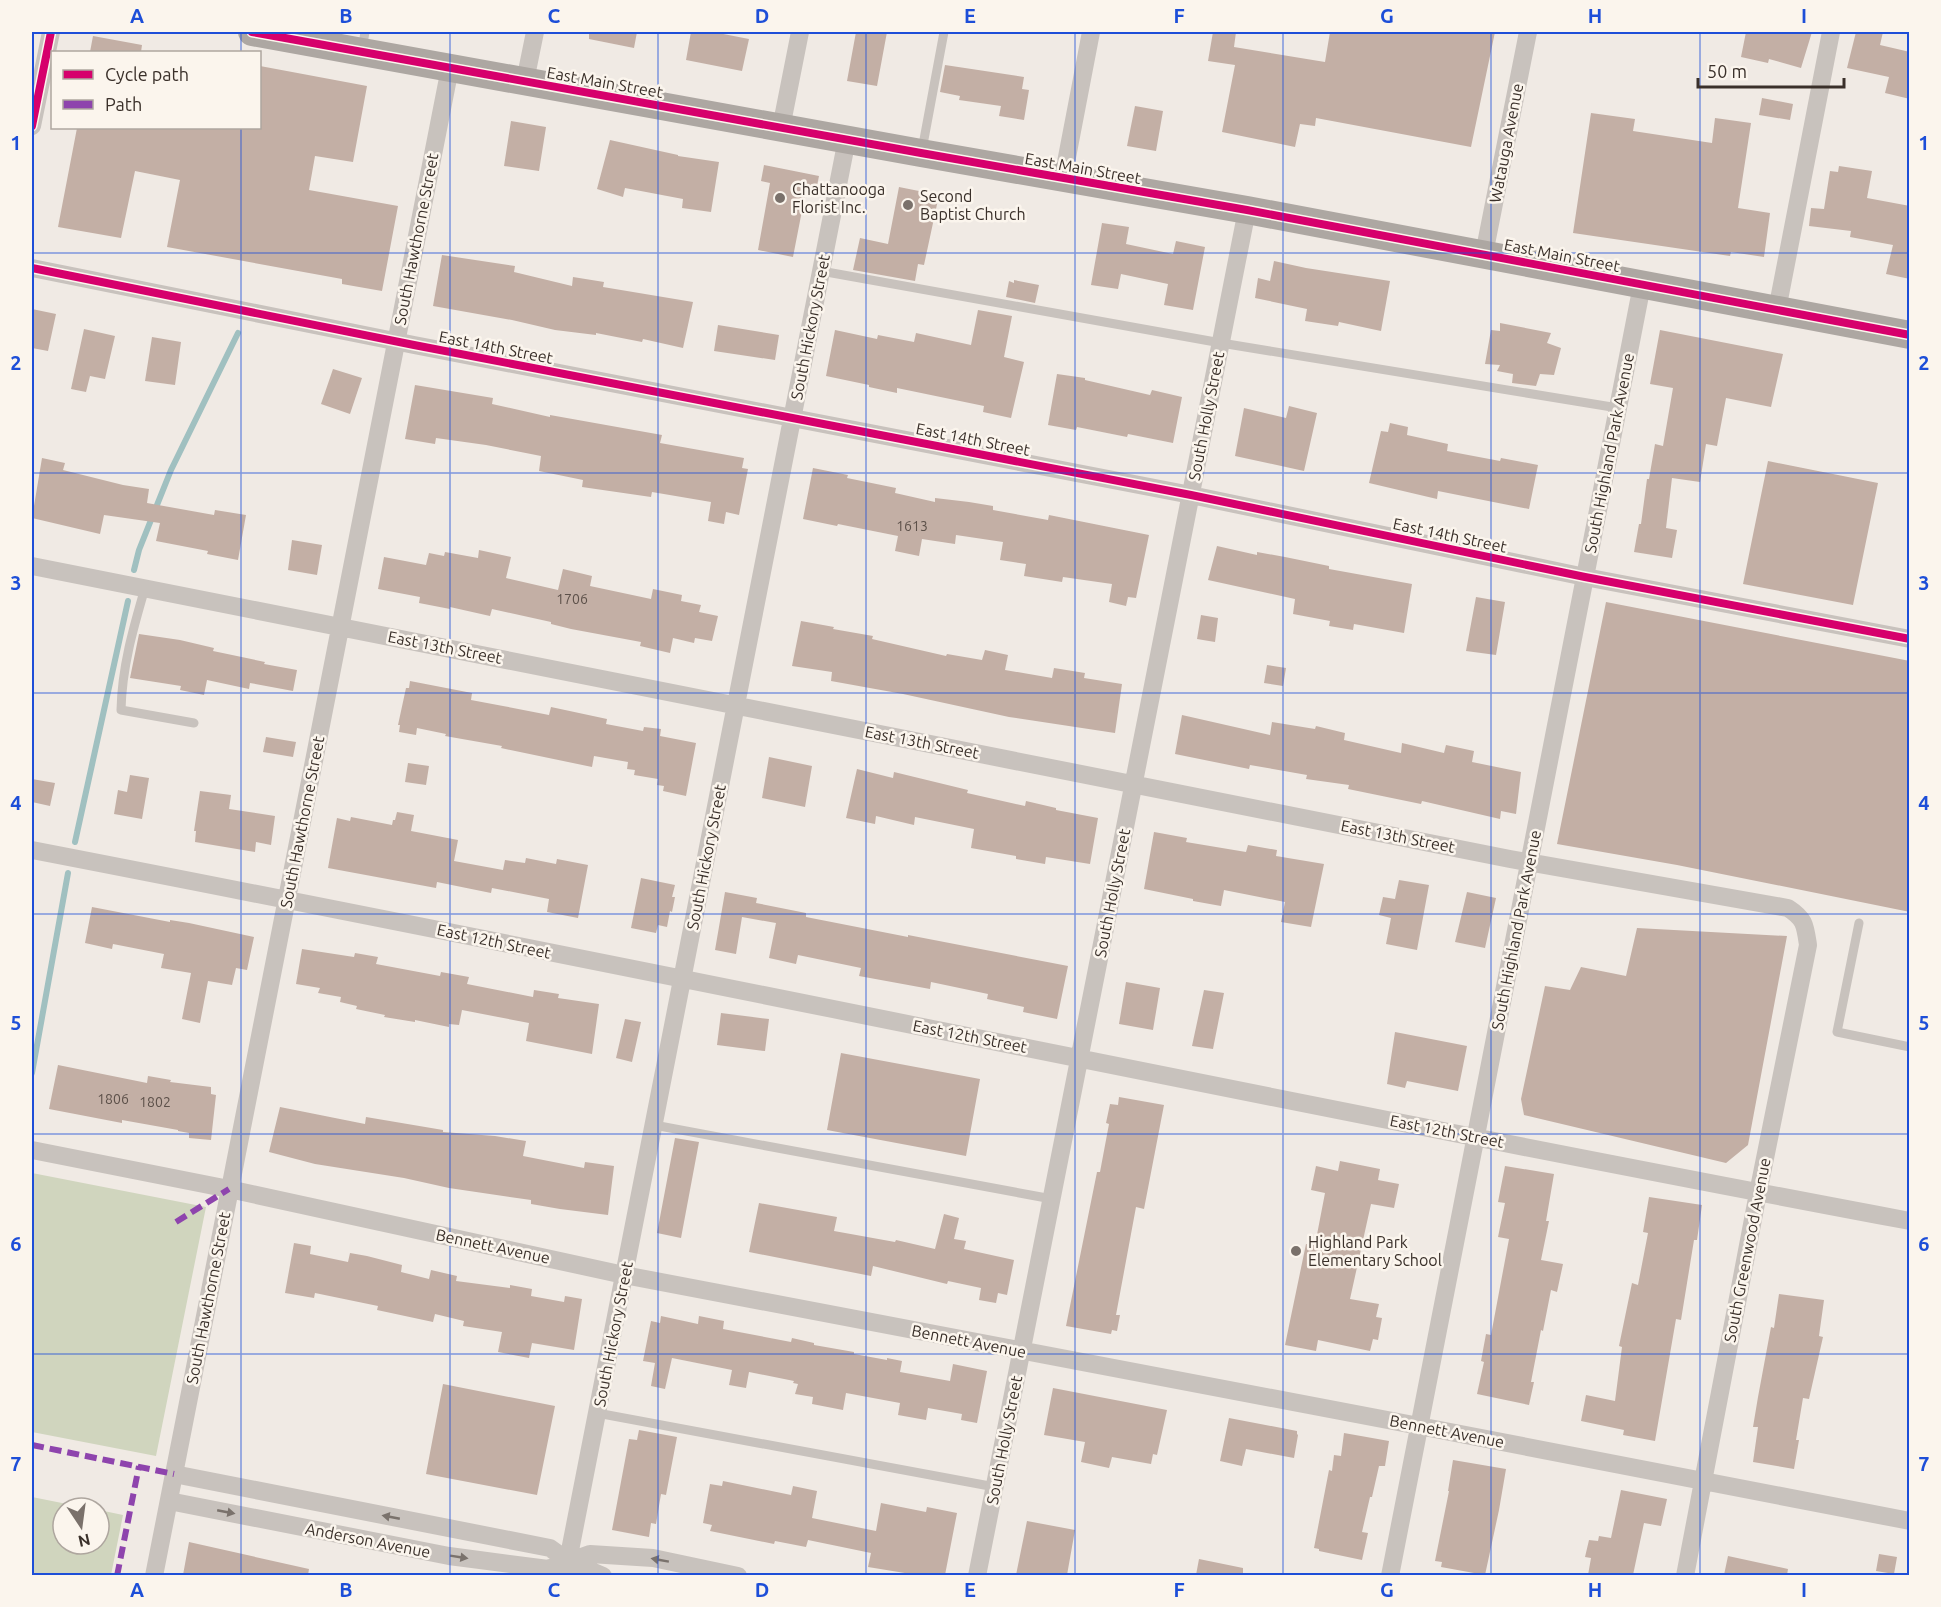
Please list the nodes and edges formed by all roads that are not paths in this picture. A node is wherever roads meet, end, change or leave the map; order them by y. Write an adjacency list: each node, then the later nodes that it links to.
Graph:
1 (51, 32): 13 (street)
2 (252, 32): 9 (main road, East Main Street)
3 (535, 32): 12 (street)
4 (800, 32): 14 (street)
5 (944, 32): 16 (lane)
6 (1091, 32): 17 (street)
7 (1528, 32): 19 (street, Watauga Avenue)
8 (1831, 32): 23 (street)
9 (311, 37): 10 (main road, East Main Street)
10 (364, 42): 11 (main road, East Main Street)
11 (450, 68): 12 (main road, East Main Street); 25 (street, South Hawthorne Street)
12 (525, 81): 14 (main road, East Main Street)
13 (32, 126)
14 (781, 128): 15 (main road, East Main Street)
15 (847, 139): 16 (main road, East Main Street); 21 (street, South Hickory Street)
16 (921, 153): 17 (main road, East Main Street)
17 (1063, 178): 18 (main road, East Main Street)
18 (1247, 210): 19 (main road, East Main Street); 26 (street, South Holly Street)
19 (1484, 254): 22 (main road, East Main Street)
20 (32, 268): 25 (street, East 14th Street)
21 (821, 271): 26 (lane); 28 (street, South Hickory Street)
22 (1642, 285): 23 (main road, East Main Street); 27 (street, South Highland Park Avenue)
23 (1777, 310): 24 (main road, East Main Street)
24 (1910, 335)
25 (396, 341): 28 (street, East 14th Street); 33 (street, South Hawthorne Street)
26 (1221, 343): 27 (lane); 29 (street, South Holly Street)
27 (1618, 408): 31 (street, South Highland Park Avenue)
28 (792, 418): 29 (street, East 14th Street); 35 (street, South Hickory Street)
29 (1191, 495): 31 (street, East 14th Street); 37 (street, South Holly Street)
30 (32, 566): 32 (street, East 13th Street)
31 (1585, 577): 34 (street, East 14th Street); 39 (street, South Highland Park Avenue)
32 (145, 588): 33 (street, East 13th Street); 36 (lane)
33 (340, 626): 35 (street, East 13th Street); 40 (street, South Hawthorne Street)
34 (1910, 639)
35 (736, 705): 37 (street, East 13th Street); 43 (street, South Hickory Street)
36 (194, 723)
37 (1134, 784): 39 (street, East 13th Street); 45 (street, South Holly Street)
38 (32, 850): 40 (street, East 12th Street)
39 (1529, 862): 42 (street, East 13th Street); 47 (street, South Highland Park Avenue)
40 (286, 899): 43 (street, East 12th Street); 49 (street, South Hawthorne Street)
41 (1859, 922): 44 (lane)
42 (1805, 925): 50 (street, South Greenwood Avenue)
43 (682, 980): 45 (street, East 12th Street); 46 (street, South Hickory Street)
44 (1910, 1047)
45 (1080, 1058): 47 (street, East 12th Street); 51 (street, South Holly Street)
46 (654, 1125): 51 (lane); 53 (street, South Hickory Street)
47 (1475, 1137): 50 (street, East 12th Street); 56 (street, South Highland Park Avenue)
48 (32, 1150): 49 (street, Bennett Avenue)
49 (230, 1189): 53 (street, Bennett Avenue); 57 (street, South Hawthorne Street)
50 (1758, 1193): 52 (street, East 12th Street); 58 (street, South Greenwood Avenue)
51 (1052, 1199): 54 (street, South Holly Street)
52 (1910, 1221)
53 (624, 1275): 54 (street, Bennett Avenue); 55 (street, South Hickory Street)
54 (1022, 1351): 56 (street, Bennett Avenue); 59 (street, South Holly Street)
55 (597, 1413): 59 (lane); 62 (street, South Hickory Street)
56 (1419, 1426): 58 (street, Bennett Avenue); 67 (street, South Highland Park Avenue)
57 (174, 1474): 60 (street, South Hawthorne Street); 62 (street, Anderson Avenue, one-way to 57)
58 (1702, 1481): 61 (street, Bennett Avenue); 68 (street, South Greenwood Avenue)
59 (995, 1487): 66 (street, South Holly Street)
60 (169, 1501): 62 (street, Anderson Avenue, one-way to 62); 63 (street, South Hawthorne Street)
61 (1910, 1521)
62 (567, 1568): 64 (street, Anderson Avenue); 65 (street, Anderson Avenue, one-way to 62)
63 (154, 1575)
64 (603, 1575)
65 (738, 1575)
66 (977, 1575)
67 (1390, 1575)
68 (1685, 1575)

